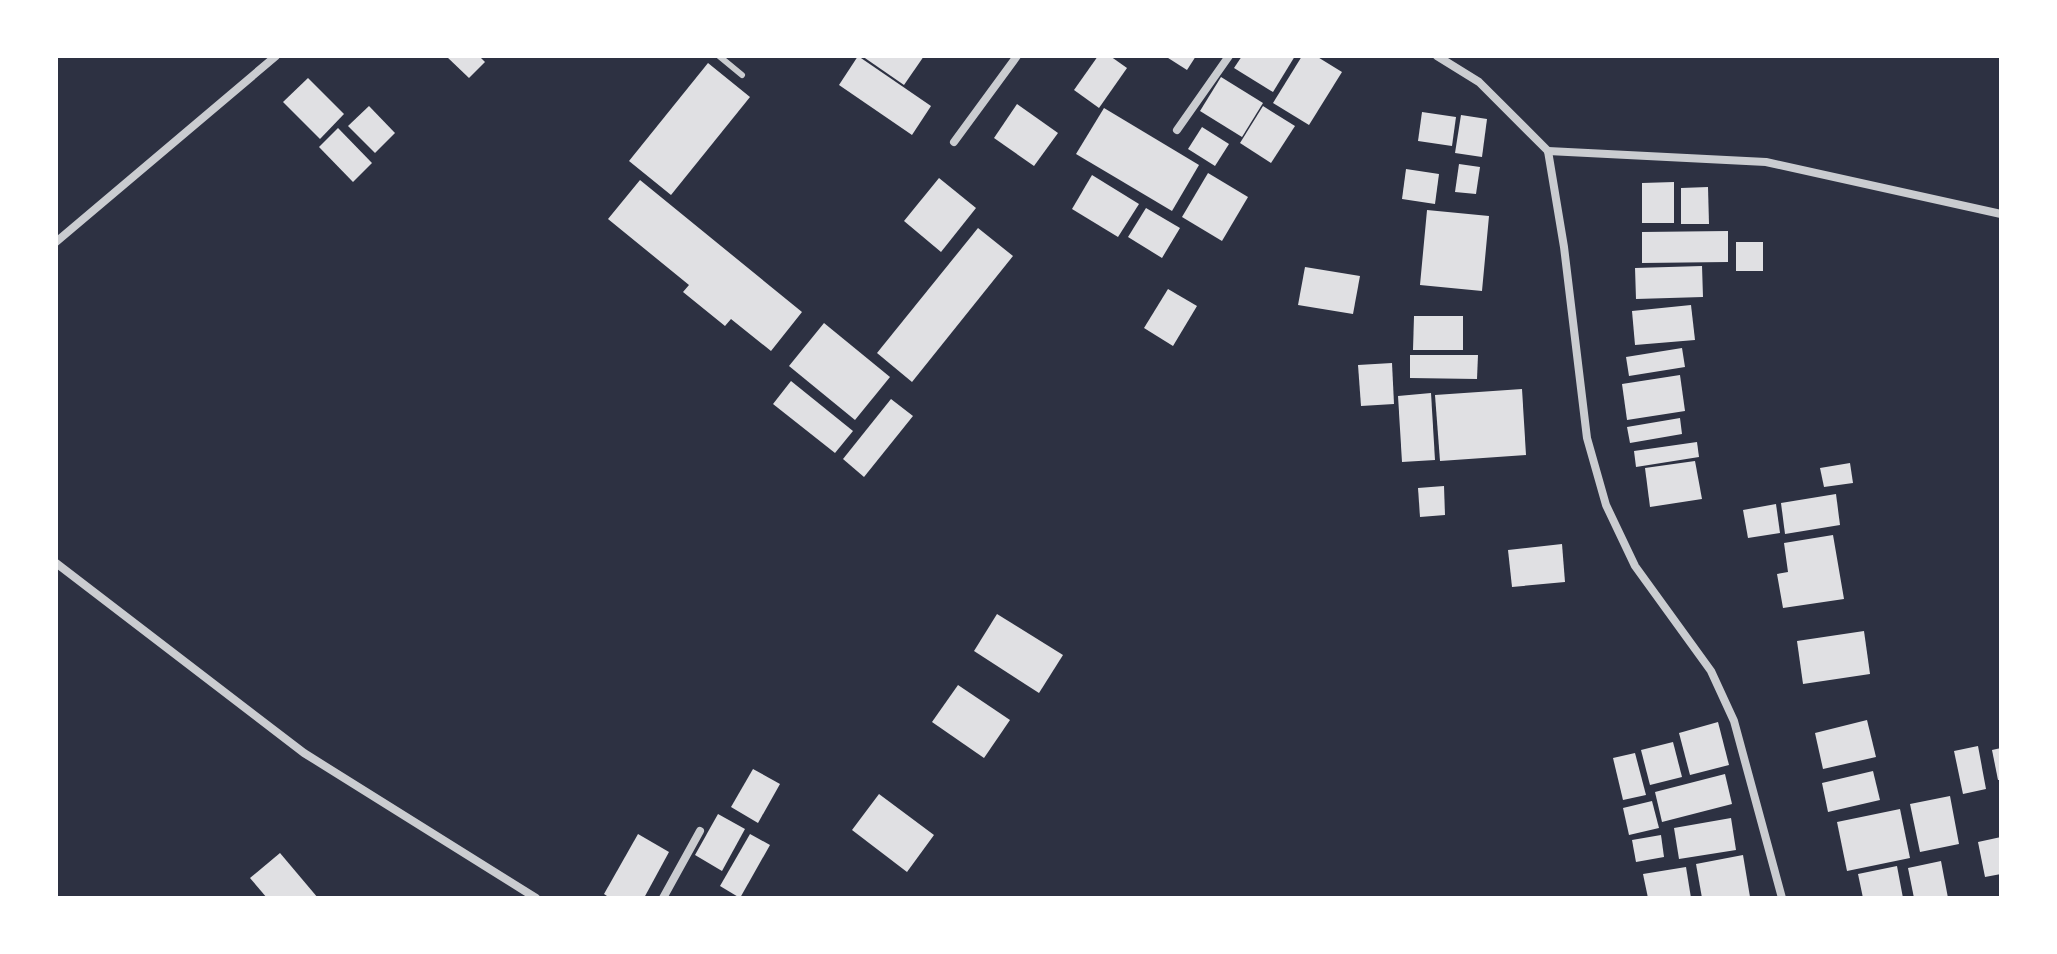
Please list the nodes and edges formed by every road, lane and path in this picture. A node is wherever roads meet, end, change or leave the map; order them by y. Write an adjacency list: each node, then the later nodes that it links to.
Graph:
1 (276, 56): 11 (street)
2 (719, 56): 6 (lane)
3 (1017, 56): 8 (street)
4 (1229, 56): 7 (street)
5 (1437, 56): 9 (street)
6 (742, 75)
7 (1177, 130)
8 (954, 142)
9 (1548, 151): 10 (street); 16 (street)
10 (2001, 214)
11 (56, 242)
12 (56, 563): 14 (street)
13 (700, 831): 15 (street)
14 (536, 898)
15 (663, 898)
16 (1782, 898)

